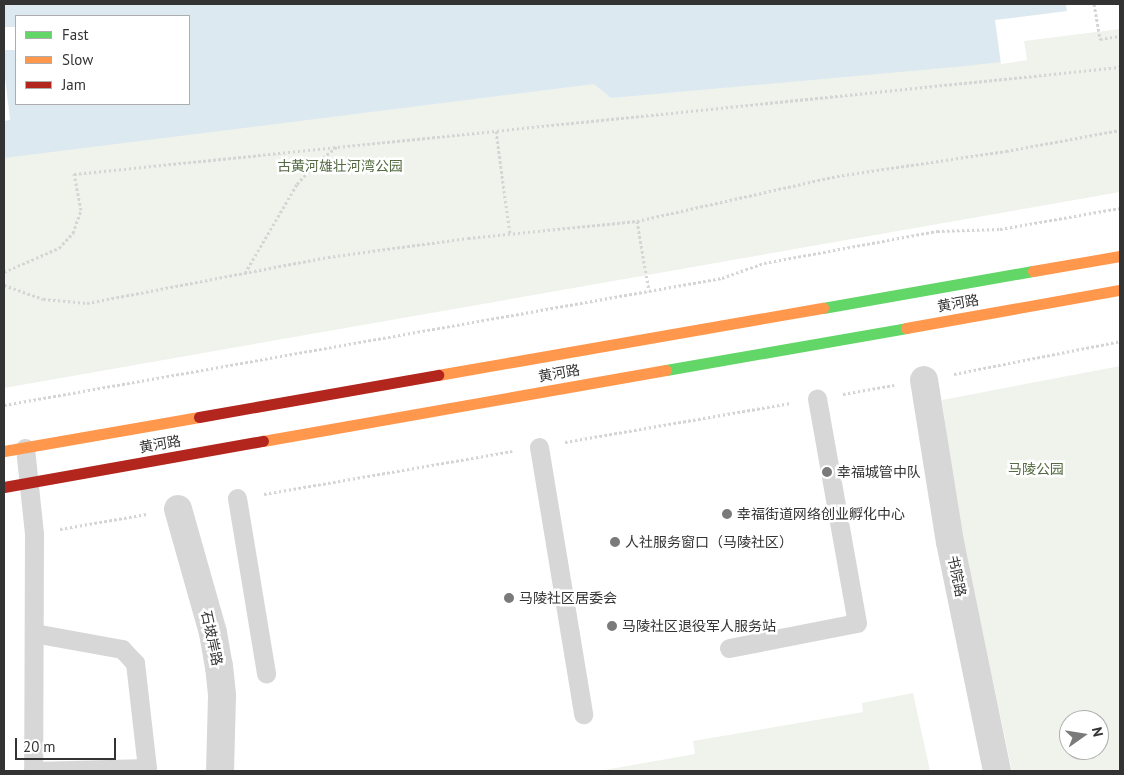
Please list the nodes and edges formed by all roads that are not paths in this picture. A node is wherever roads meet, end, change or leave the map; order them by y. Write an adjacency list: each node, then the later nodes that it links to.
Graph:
1 (1120, 256): 6 (main road, 黄河路)
2 (1120, 290): 8 (main road, 黄河路)
3 (924, 380): 17 (street, 书院路)
4 (817, 399): 13 (lane)
5 (539, 447): 15 (lane)
6 (24, 448): 7 (main road, 黄河路); 8 (lane)
7 (4, 451)
8 (28, 482): 9 (main road, 黄河路); 12 (lane)
9 (4, 486)
10 (237, 498): 14 (lane)
11 (178, 509): 16 (street, 石坡岸路)
12 (34, 633): 12 (lane)
13 (729, 648)
14 (266, 674)
15 (583, 714)
16 (220, 771)
17 (997, 771)

